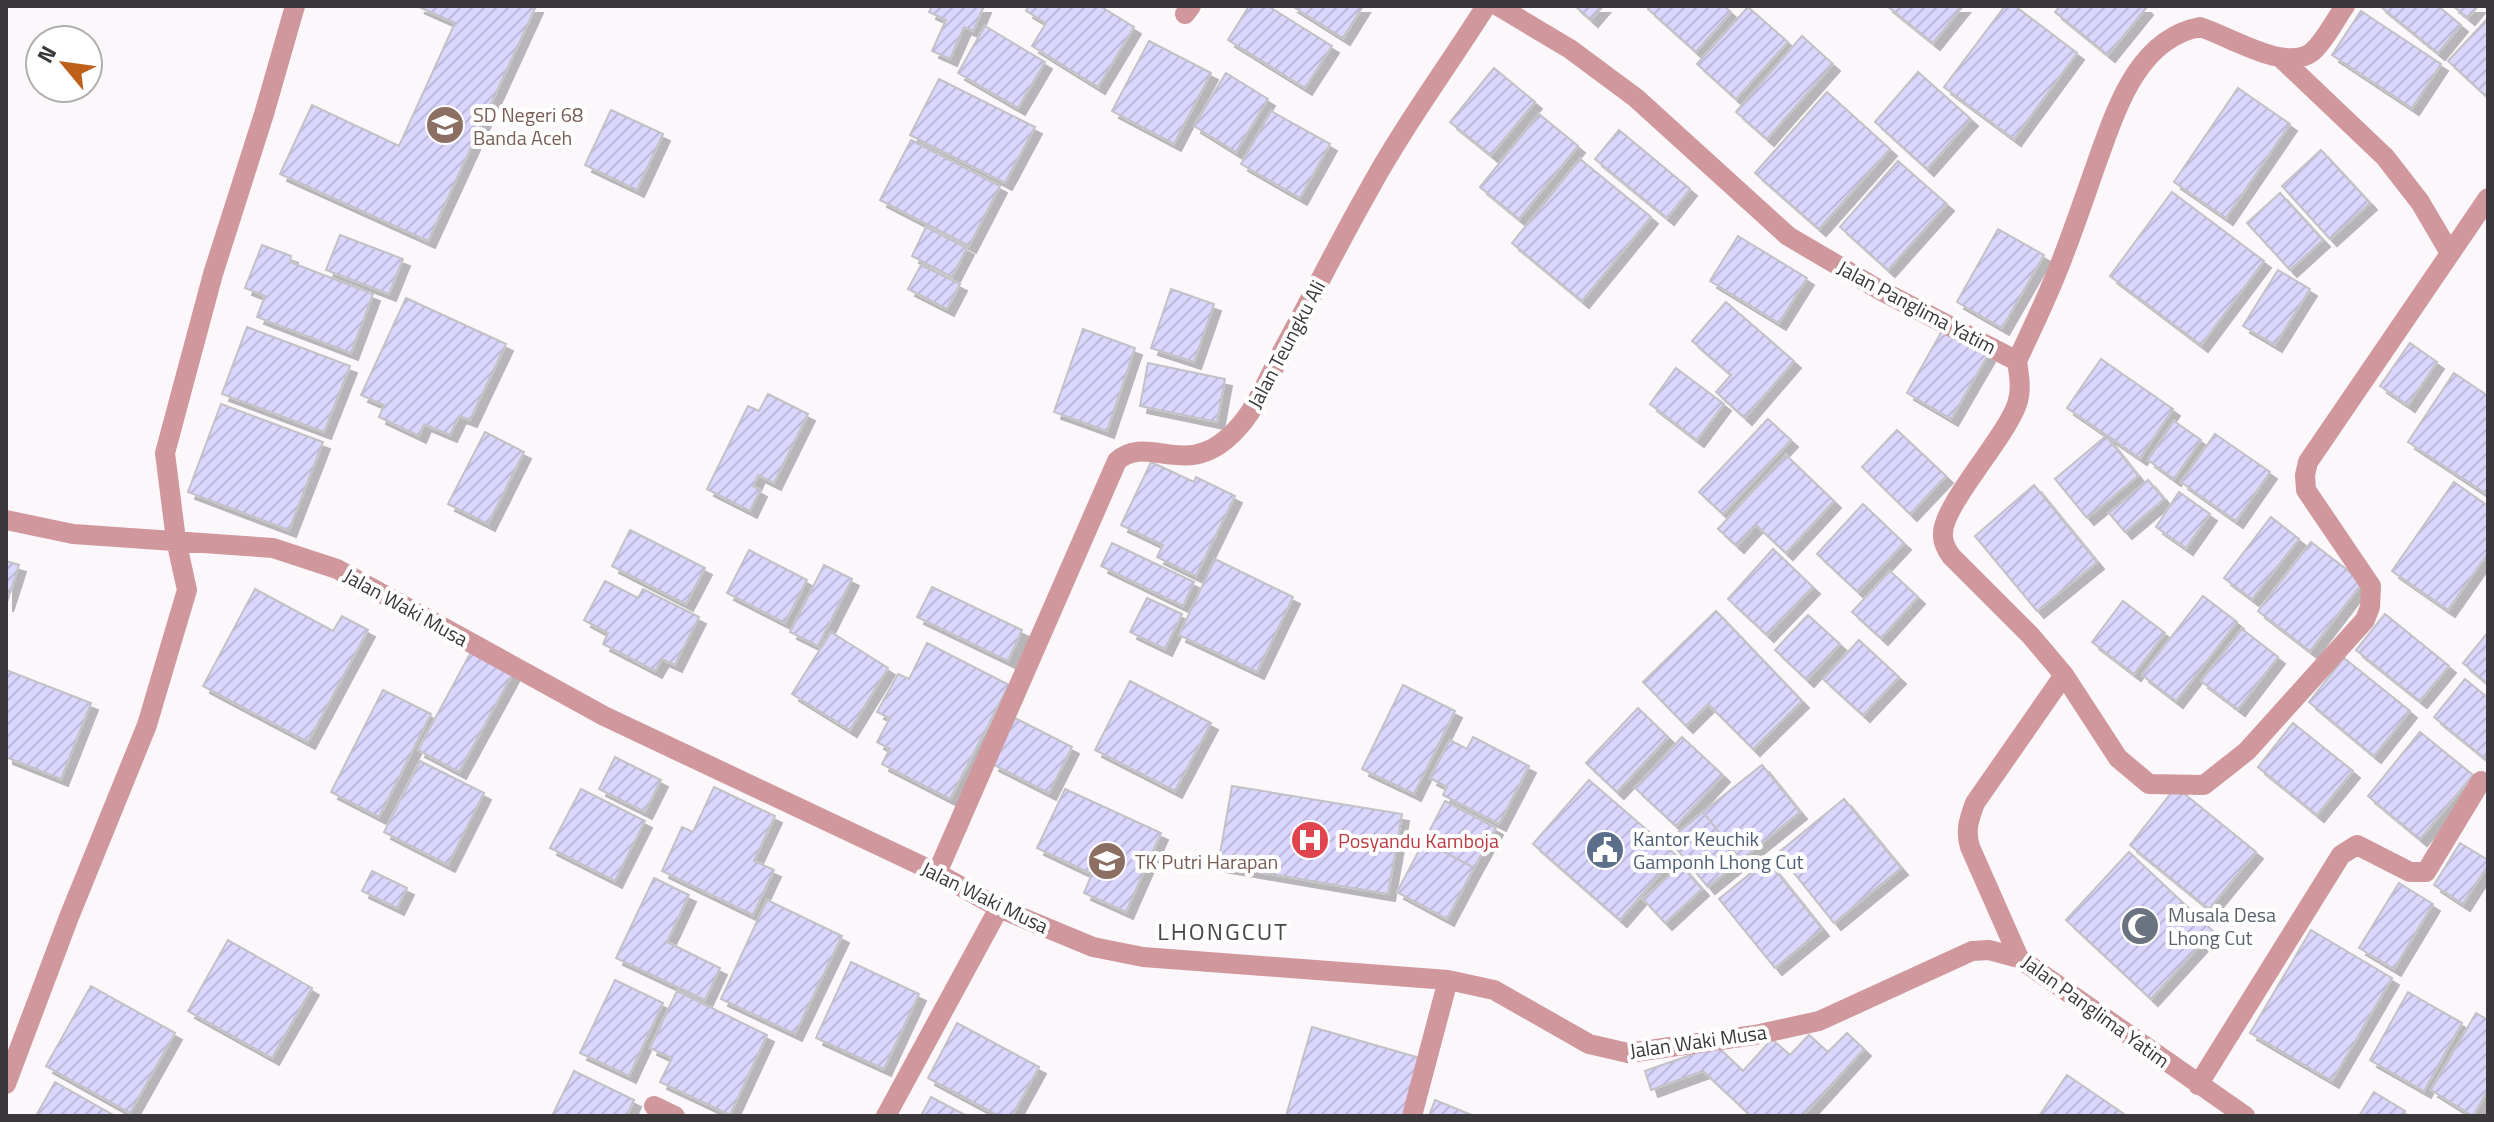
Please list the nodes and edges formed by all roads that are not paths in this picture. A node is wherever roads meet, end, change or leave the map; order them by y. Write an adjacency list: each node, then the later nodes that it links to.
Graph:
1 (295, 6): 10 (street)
2 (1486, 6): 13 (street, Jalan Teungku Ali)
3 (1498, 6): 8 (street, Jalan Panglima Yatim)
4 (2345, 6): 5 (street)
5 (2282, 59): 7 (street); 8 (street)
6 (2488, 198): 7 (street)
7 (2450, 253): 11 (street)
8 (2017, 361): 11 (street, Jalan Panglima Yatim)
9 (6, 520): 10 (street, Jalan Waki Musa)
10 (176, 540): 13 (street, Jalan Waki Musa); 17 (street)
11 (2064, 675): 15 (street, Jalan Panglima Yatim)
12 (2481, 781): 18 (street)
13 (937, 873): 14 (street, Jalan Waki Musa)
14 (999, 908): 16 (street, Jalan Waki Musa); 21 (street)
15 (2019, 958): 16 (street, Jalan Waki Musa); 18 (street, Jalan Panglima Yatim)
16 (1448, 980): 22 (street)
17 (6, 1084)
18 (2198, 1085): 23 (street, Jalan Panglima Yatim)
19 (654, 1106): 20 (street)
20 (675, 1116)
21 (886, 1116)
22 (1412, 1116)
23 (2245, 1116)

